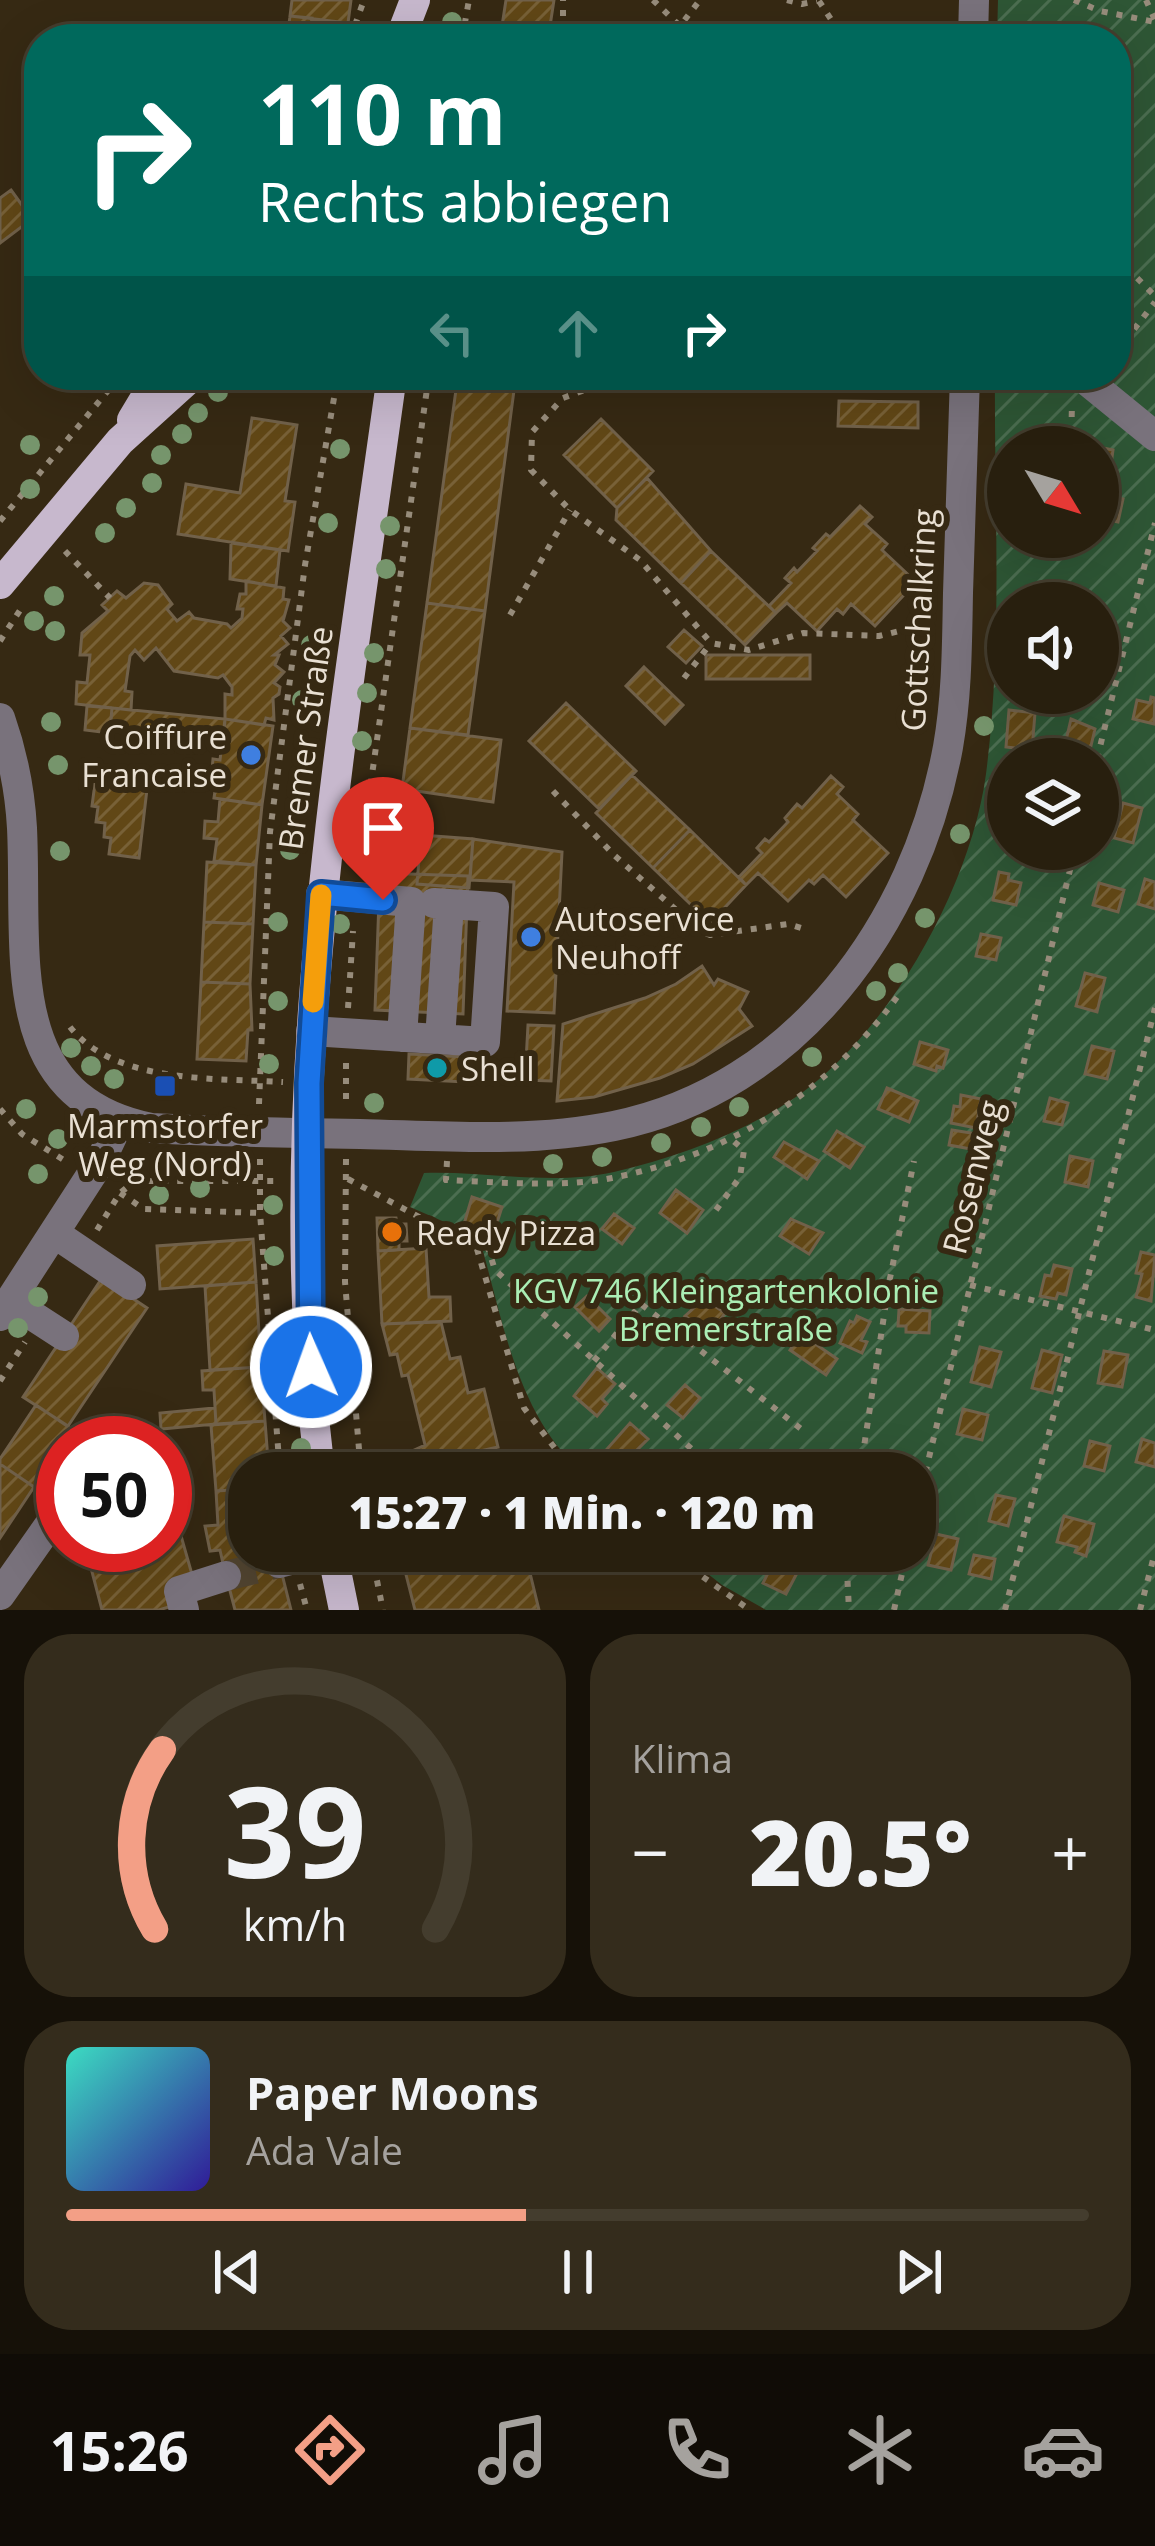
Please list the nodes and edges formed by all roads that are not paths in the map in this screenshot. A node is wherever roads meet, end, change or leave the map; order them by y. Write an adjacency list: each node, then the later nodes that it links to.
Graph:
1 (150, 390): 7 (main road)
2 (176, 390): 7 (main road)
3 (390, 390): 10 (main road, Bremer Straße)
4 (965, 390): 17 (street, Gottschalkring)
5 (1085, 390): 6 (street)
6 (1155, 436)
7 (120, 441): 8 (main road)
8 (0, 584)
9 (0, 718): 16 (street)
10 (321, 894): 11 (street); 13 (main road, Bremer Straße)
11 (411, 902): 12 (street); 14 (street)
12 (449, 904): 15 (street); 15 (street)
13 (311, 1031): 14 (street); 17 (main road, Bremer Straße)
14 (402, 1037): 15 (street)
15 (440, 1039)
16 (119, 1122): 17 (street, Gottschalkring); 18 (street)
17 (309, 1134): 22 (main road, Bremer Straße)
18 (54, 1233): 19 (street); 20 (street)
19 (131, 1285)
20 (5, 1309): 21 (street)
21 (52, 1328)
22 (317, 1452)
23 (36, 1543): 26 (street)
24 (334, 1572): 28 (main road)
25 (226, 1576): 27 (street)
26 (0, 1594)
27 (184, 1610)
28 (344, 1610)

